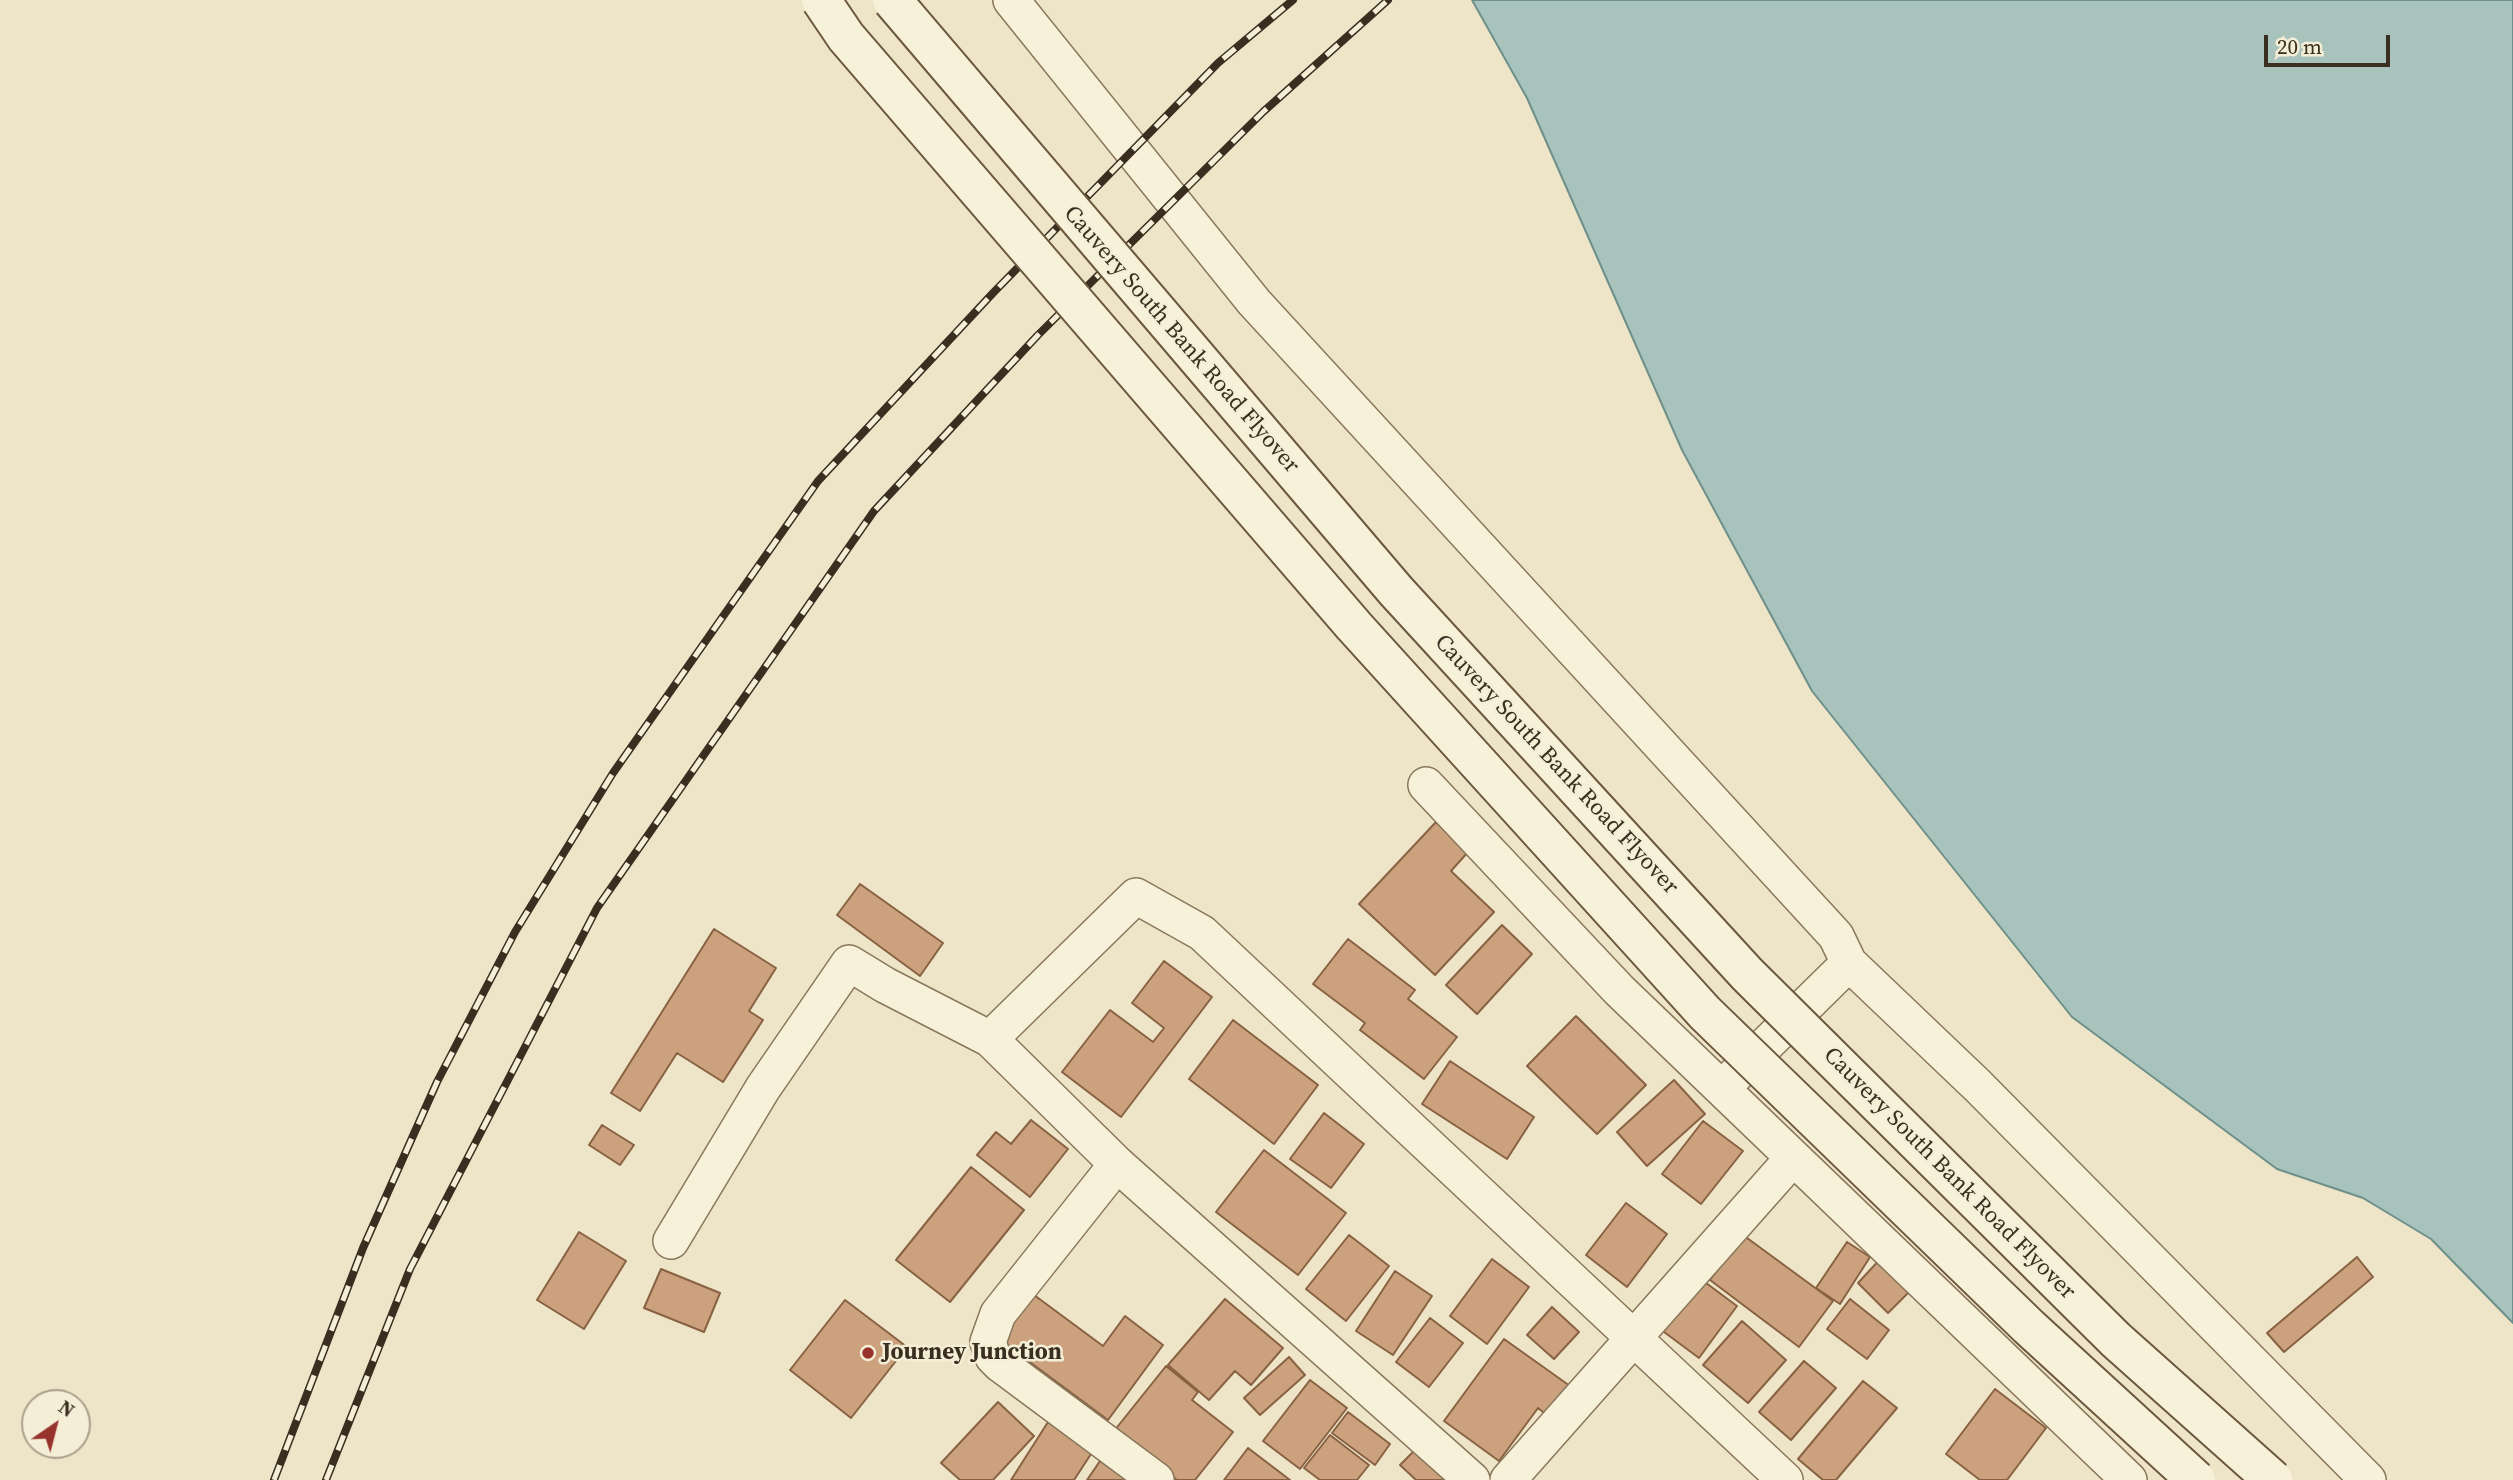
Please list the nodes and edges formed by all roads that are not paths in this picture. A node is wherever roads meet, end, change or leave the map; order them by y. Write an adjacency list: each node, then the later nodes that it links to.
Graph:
1 (821, 0): 17 (main road, bridge)
2 (892, 0): 18 (main road, Cauvery South Bank Road Flyover, bridge)
3 (1010, 0): 5 (street)
4 (1426, 785): 7 (street)
5 (1849, 963): 7 (street); 19 (street)
6 (990, 1039): 9 (street); 10 (street); 11 (street)
7 (1722, 1088): 8 (street)
8 (1793, 1158): 11 (street); 16 (street)
9 (1117, 1164): 12 (street); 13 (street)
10 (671, 1241)
11 (1633, 1336): 14 (street); 15 (street)
12 (1156, 1480)
13 (1472, 1480)
14 (1508, 1480)
15 (1785, 1480)
16 (2129, 1480)
17 (2196, 1480)
18 (2273, 1480)
19 (2368, 1480)

